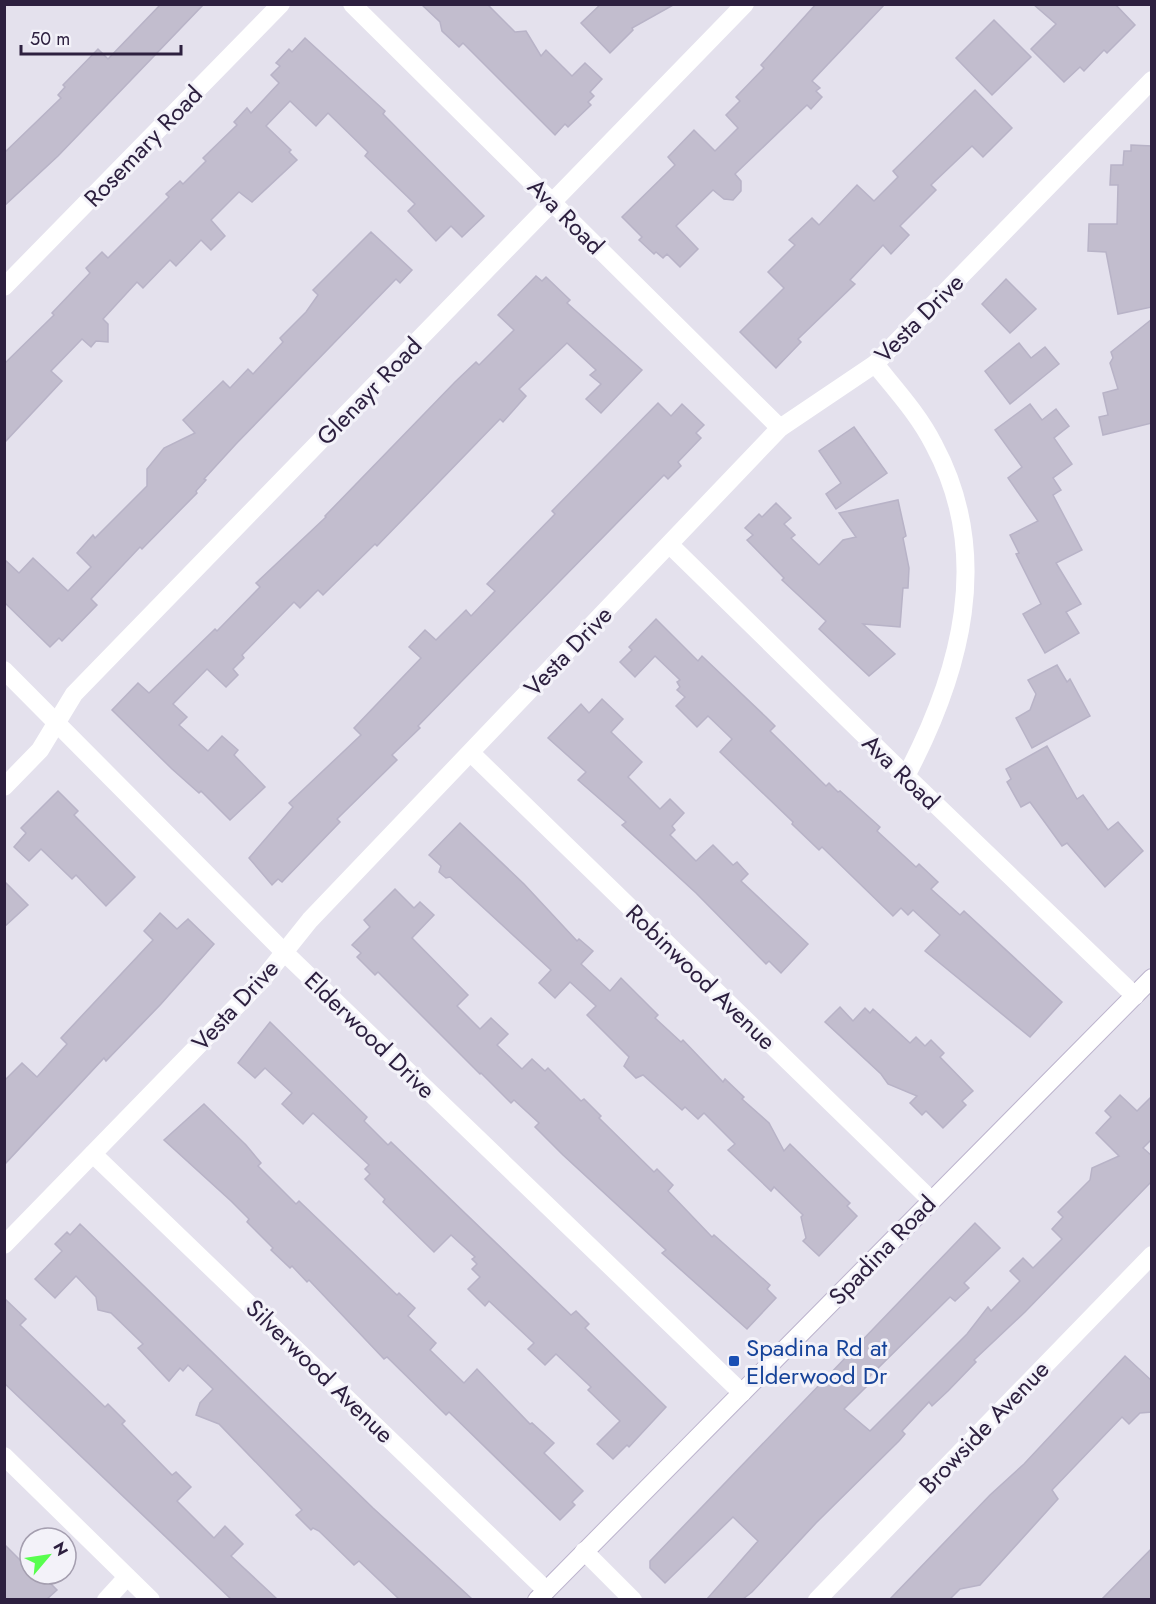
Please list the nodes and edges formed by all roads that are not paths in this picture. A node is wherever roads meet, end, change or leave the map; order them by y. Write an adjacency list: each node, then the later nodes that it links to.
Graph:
1 (280, 4): 6 (street, Rosemary Road)
2 (352, 4): 5 (street, Ava Road)
3 (745, 4): 5 (street, Glenayr Road)
4 (1152, 80): 7 (street, Vesta Drive)
5 (551, 202): 8 (street, Ava Road); 11 (street, Glenayr Road)
6 (4, 287)
7 (875, 364): 8 (street, Vesta Drive); 13 (street)
8 (780, 428): 9 (street, Vesta Drive)
9 (670, 545): 12 (street, Vesta Drive); 13 (street, Ava Road)
10 (4, 670): 11 (street, Elderwood Drive)
11 (58, 722): 14 (street, Glenayr Road); 15 (street, Elderwood Drive)
12 (471, 753): 15 (street, Vesta Drive); 19 (street, Robinwood Avenue)
13 (906, 776): 17 (street, Ava Road)
14 (4, 787)
15 (284, 952): 18 (street, Vesta Drive); 22 (street, Elderwood Drive)
16 (1152, 978): 17 (street, Spadina Road)
17 (1135, 996): 19 (street, Spadina Road)
18 (93, 1154): 20 (street, Vesta Drive); 26 (street, Silverwood Avenue)
19 (931, 1200): 22 (street, Spadina Road)
20 (4, 1245)
21 (1152, 1255): 30 (street, Browside Avenue)
22 (742, 1393): 24 (street, Spadina Road)
23 (4, 1456): 25 (street)
24 (584, 1551): 26 (street, Spadina Road); 29 (street)
25 (127, 1577): 27 (street); 28 (street)
26 (542, 1594)
27 (106, 1599)
28 (151, 1599)
29 (633, 1599)
30 (817, 1599)

